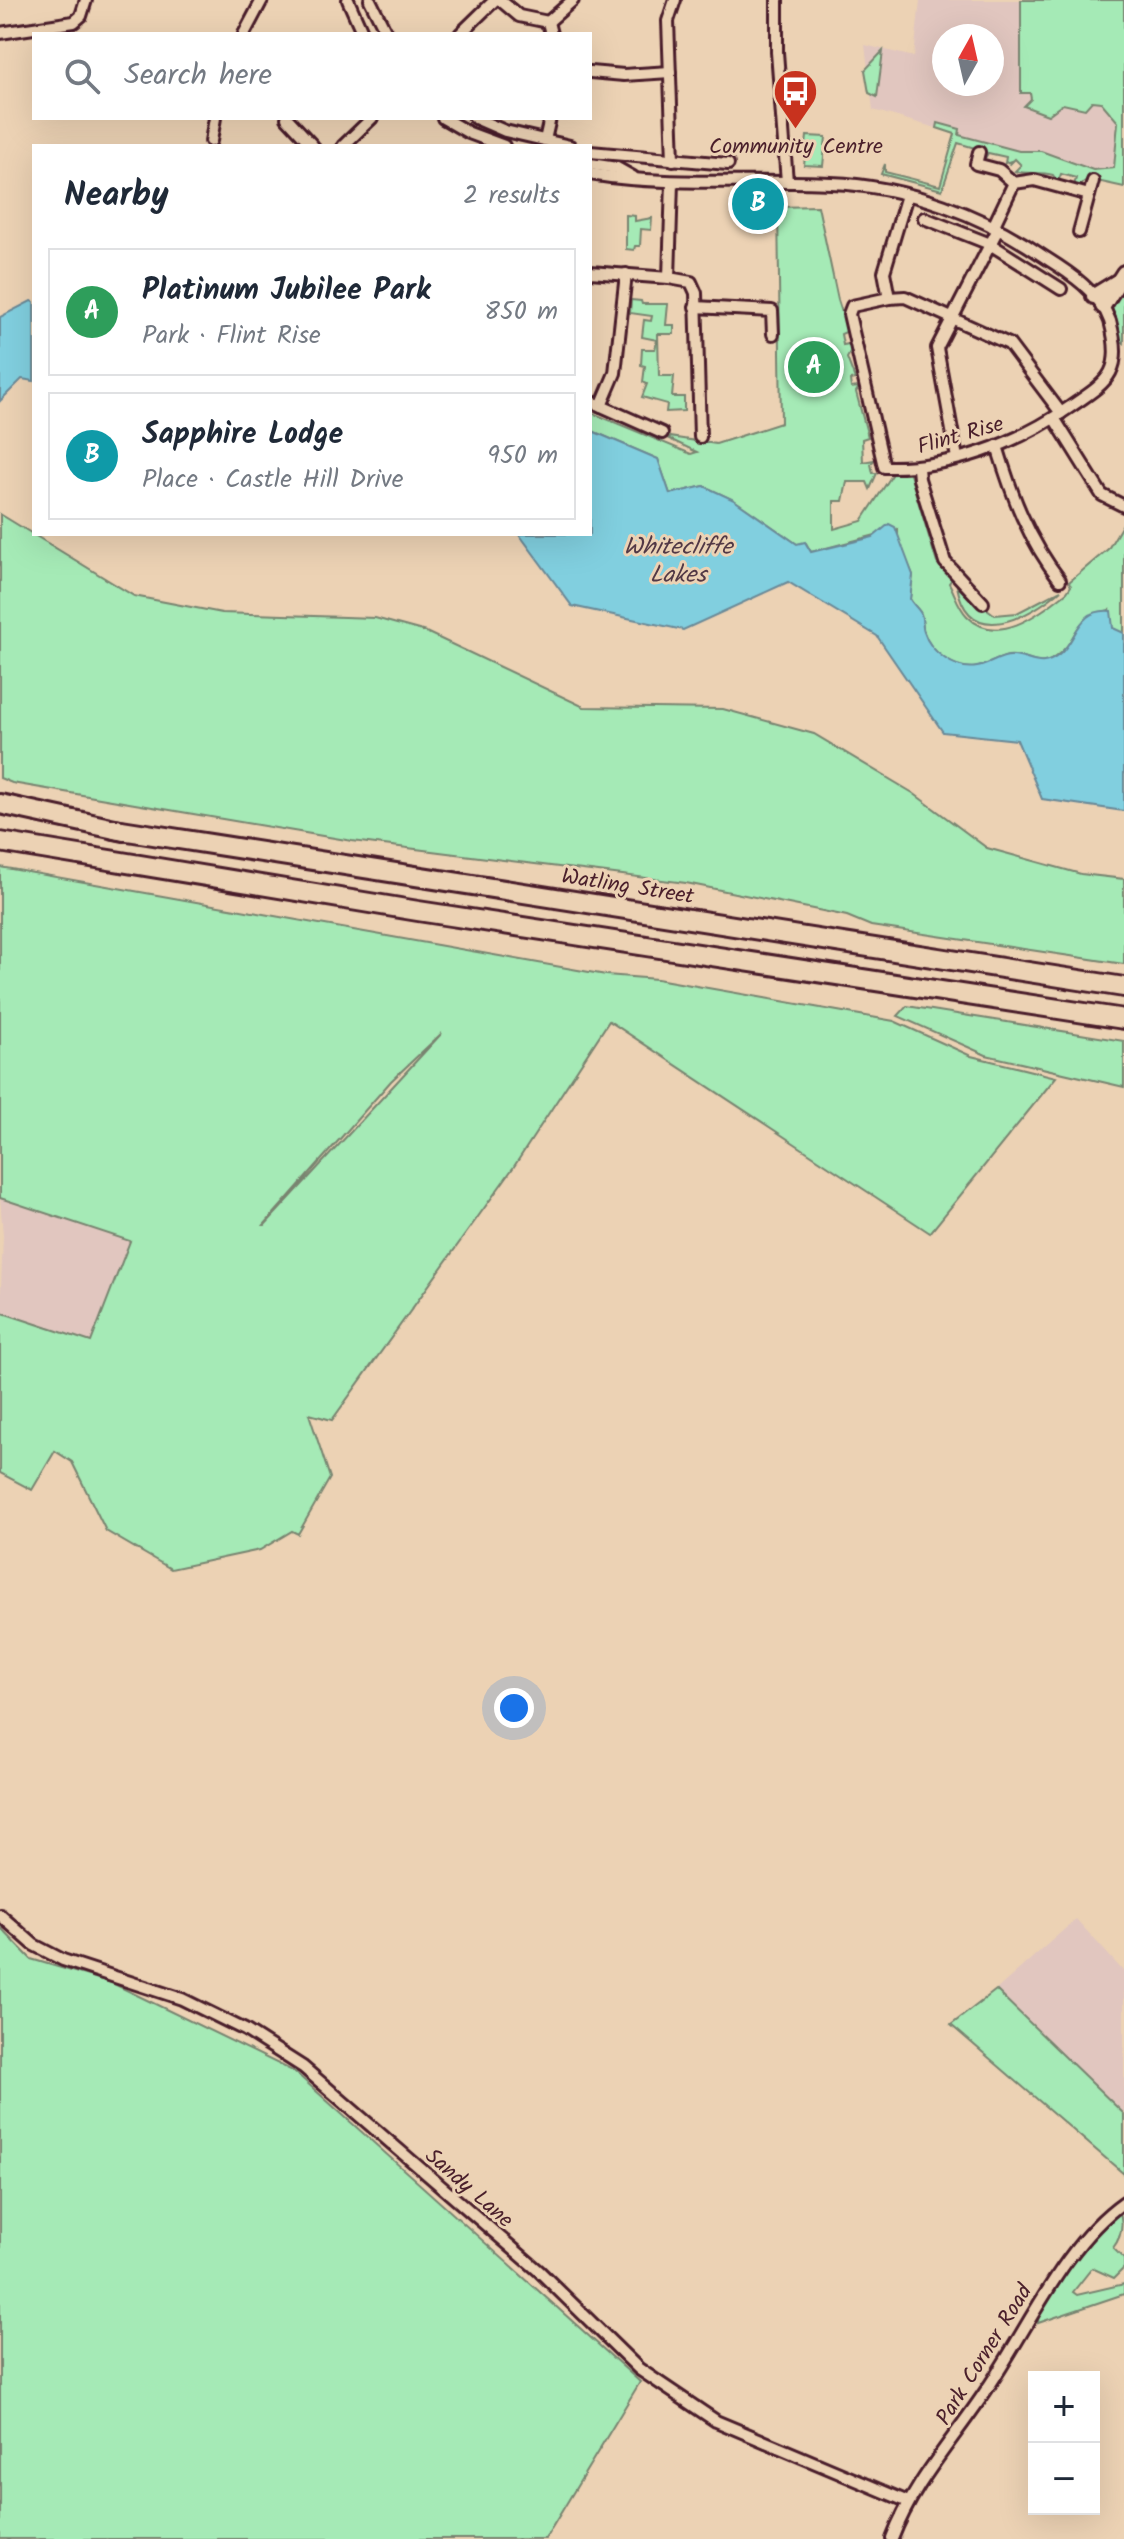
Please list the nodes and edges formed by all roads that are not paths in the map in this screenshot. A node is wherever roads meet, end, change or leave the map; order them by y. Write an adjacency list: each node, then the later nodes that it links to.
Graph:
1 (86, 0): 15 (street)
2 (262, 0): 10 (street)
3 (348, 0): 11 (street)
4 (370, 0): 12 (street)
5 (498, 0): 9 (street); 13 (street)
6 (573, 0): 9 (street)
7 (675, 0): 17 (street)
8 (777, 0): 39 (street)
9 (548, 22): 14 (street)
10 (245, 32)
11 (362, 32)
12 (386, 32)
13 (462, 32)
14 (550, 32)
15 (0, 33)
16 (592, 72): 17 (street)
17 (670, 72): 32 (street)
18 (215, 120): 25 (street)
19 (289, 120): 26 (street)
20 (370, 120): 27 (street)
21 (447, 120): 28 (street)
22 (480, 120): 24 (street)
23 (550, 120): 24 (street)
24 (545, 140): 29 (street)
25 (211, 141)
26 (311, 144)
27 (345, 144)
28 (500, 144)
29 (562, 144)
30 (592, 152): 32 (street)
31 (979, 152): 40 (street)
32 (673, 160): 34 (street)
33 (592, 164): 36 (street)
34 (728, 164)
35 (592, 174): 36 (street)
36 (635, 178): 38 (street)
37 (1093, 181): 42 (street)
38 (672, 182): 39 (street); 49 (street)
39 (787, 182): 41 (street)
40 (1014, 183): 42 (street); 44 (street)
41 (907, 195): 44 (street); 52 (street)
42 (1089, 195): 45 (street)
43 (924, 218): 46 (street)
44 (996, 228): 46 (street); 53 (street)
45 (1079, 232)
46 (990, 244): 51 (street); 55 (street)
47 (592, 272): 48 (street)
48 (626, 274): 49 (street); 58 (street)
49 (669, 278): 54 (street)
50 (1120, 278): 53 (street)
51 (1061, 289)
52 (889, 298): 55 (street); 64 (street, Flint Rise)
53 (1098, 301): 59 (street, Flint Rise)
54 (695, 307): 56 (street); 61 (street)
55 (950, 319): 59 (street); 63 (street)
56 (773, 334)
57 (592, 402): 58 (street)
58 (601, 406): 60 (street)
59 (1058, 416): 62 (street, Flint Rise); 65 (street)
60 (662, 433)
61 (700, 437)
62 (997, 446): 63 (street, Flint Rise); 66 (street)
63 (957, 458): 64 (street, Flint Rise)
64 (918, 468): 67 (street)
65 (1124, 506)
66 (1060, 580)
67 (983, 603)
68 (0, 804): 70 (highway)
69 (0, 812): 70 (highway)
70 (117, 830): 72 (highway, Watling Street)
71 (0, 842): 73 (highway)
72 (1124, 987)
73 (1034, 1005): 74 (highway); 75 (highway)
74 (1124, 1019)
75 (1124, 1025)
76 (0, 1915): 78 (street, Sandy Lane)
77 (1124, 2202): 78 (street, Park Corner Road)
78 (906, 2501): 79 (street, Park Corner Road)
79 (892, 2539)

